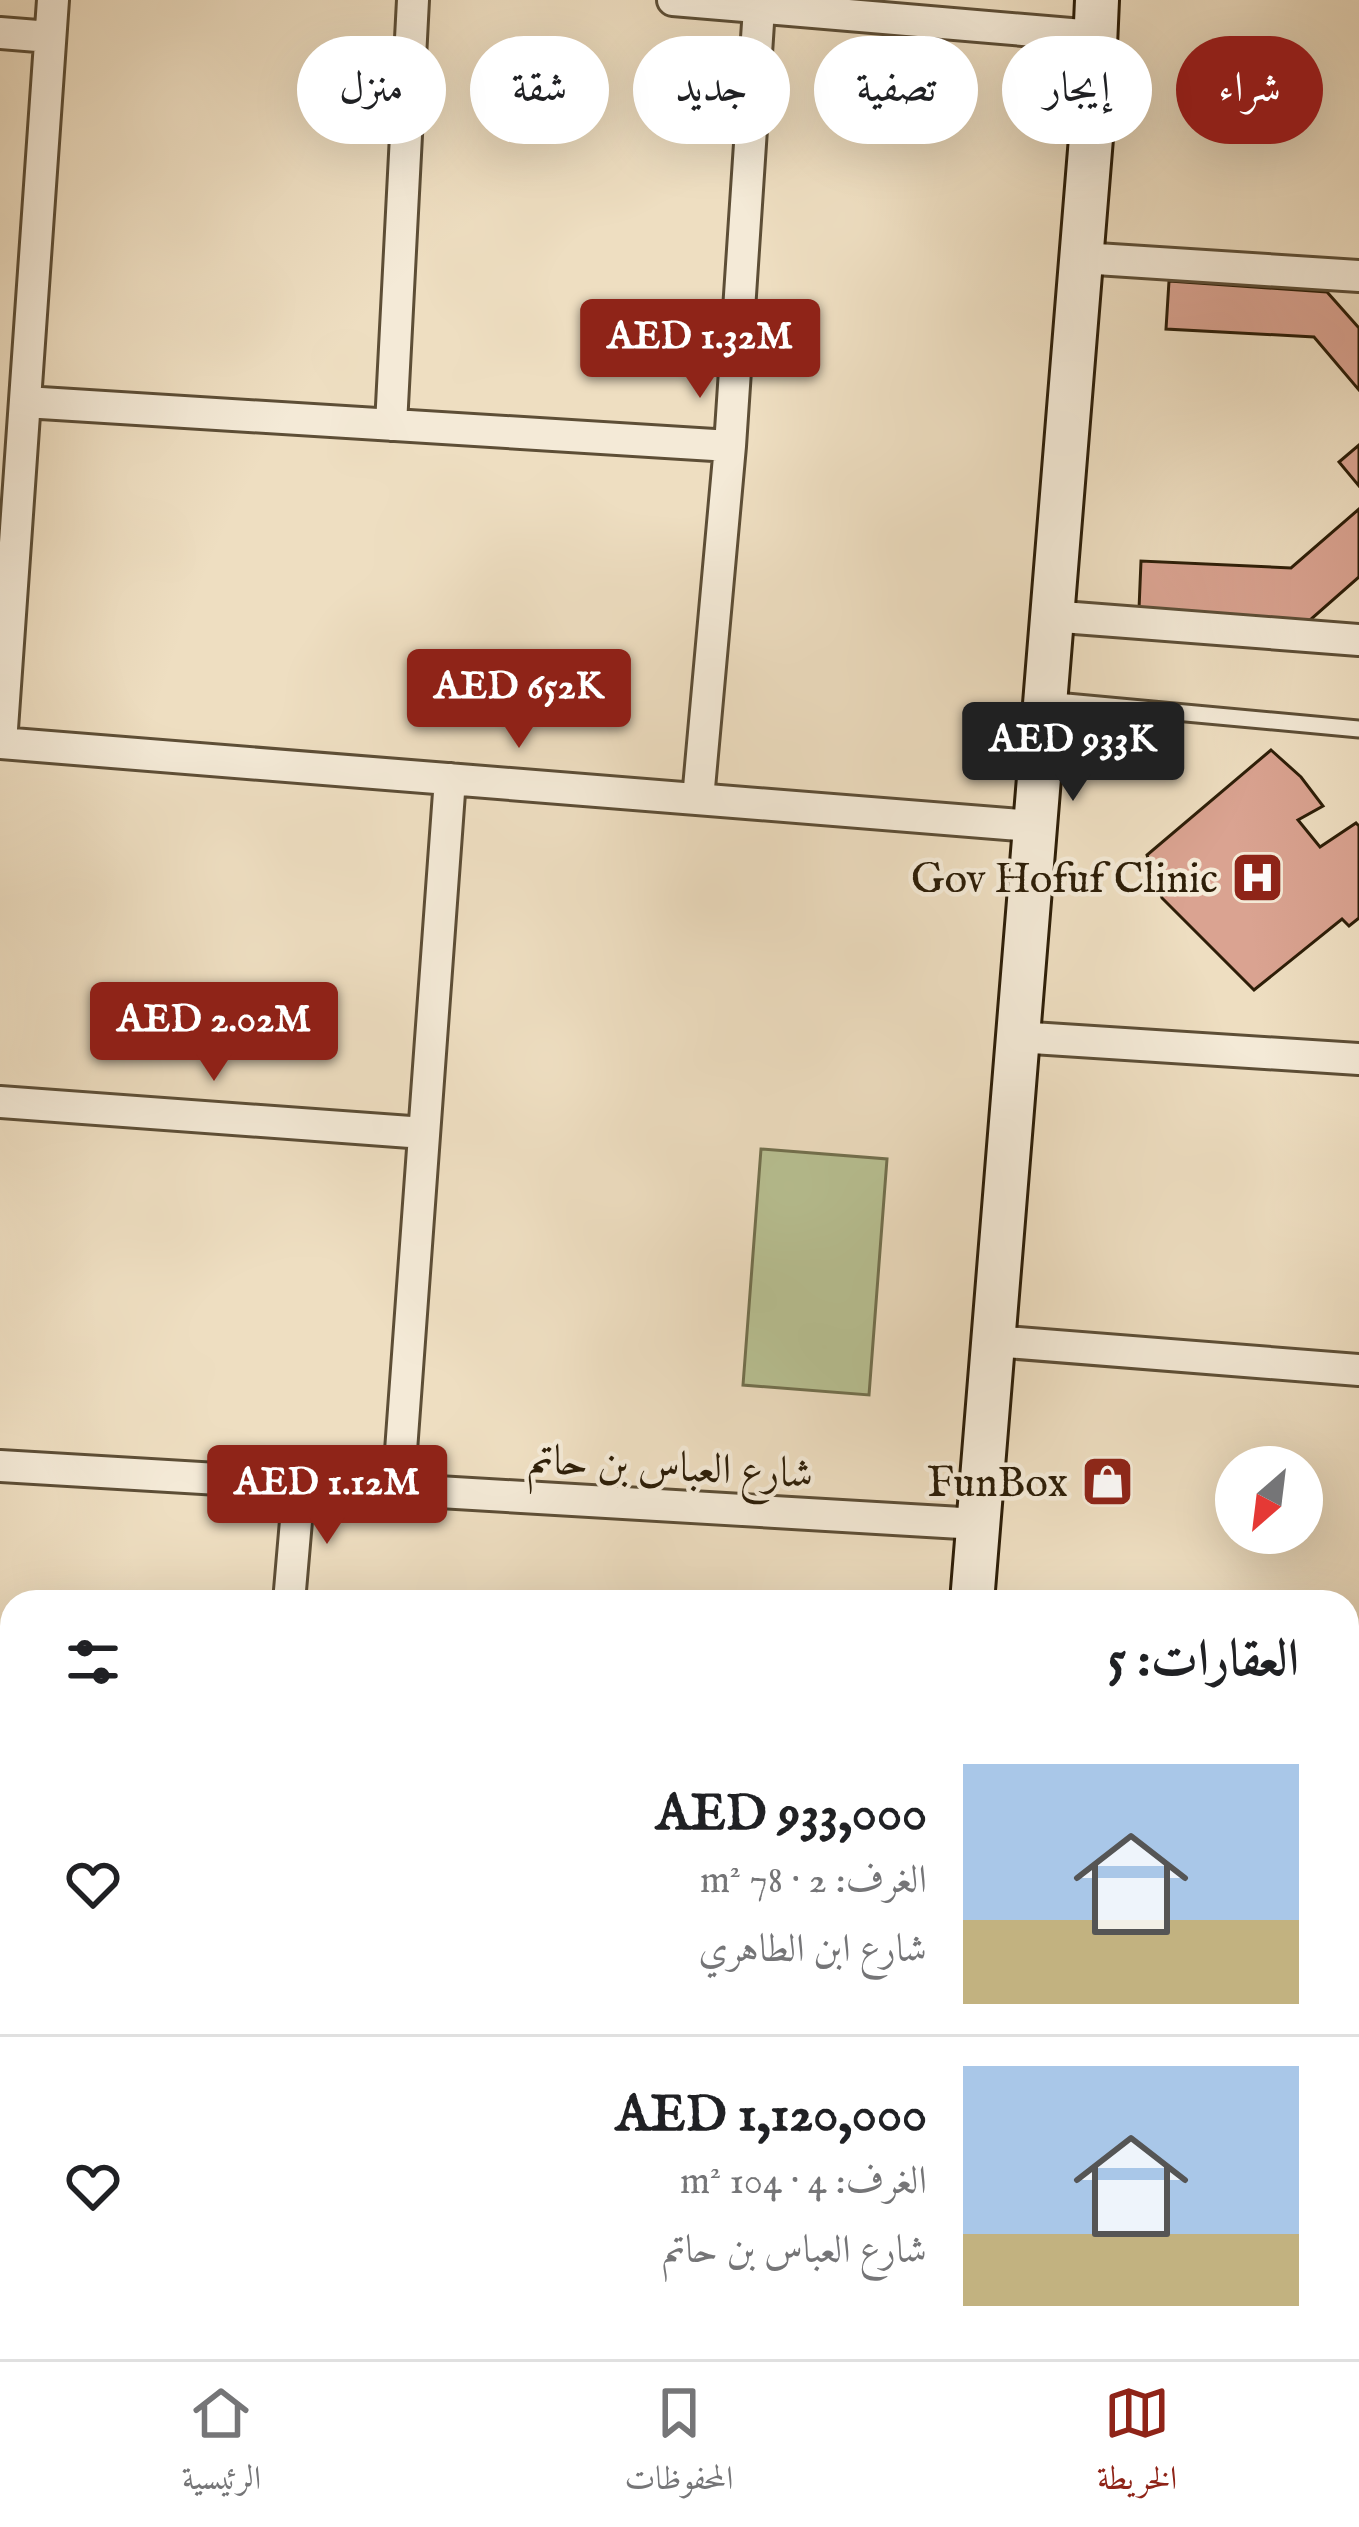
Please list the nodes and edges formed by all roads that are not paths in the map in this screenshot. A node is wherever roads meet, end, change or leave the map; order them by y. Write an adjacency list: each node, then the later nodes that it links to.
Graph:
1 (52, 0): 7 (street)
2 (413, 0): 11 (street)
3 (673, 0): 4 (street)
4 (759, 8): 5 (street); 12 (street)
5 (1095, 18): 8 (street)
6 (0, 33): 7 (street)
7 (50, 37): 10 (street)
8 (1081, 258): 9 (street); 13 (street)
9 (1359, 276)
10 (25, 402): 11 (street); 17 (street)
11 (391, 425): 12 (street)
12 (730, 446): 19 (street)
13 (1049, 616): 14 (street); 15 (street)
14 (1359, 640)
15 (1042, 700): 16 (lane); 20 (street)
16 (1359, 729)
17 (1, 743): 18 (street)
18 (450, 779): 19 (street); 24 (street)
19 (698, 799): 20 (street)
20 (1032, 826): 21 (street)
21 (1016, 1037): 22 (street); 25 (street)
22 (1359, 1059)
23 (0, 1102): 24 (street)
24 (424, 1133): 29 (street)
25 (993, 1341): 26 (street); 30 (street)
26 (1359, 1370)
27 (0, 1466): 28 (street, شارع العباس بن حاتم)
28 (299, 1486): 29 (street, شارع العباس بن حاتم); 31 (street)
29 (398, 1492): 30 (street, شارع العباس بن حاتم)
30 (978, 1524): 32 (street)
31 (291, 1590)
32 (973, 1590)

